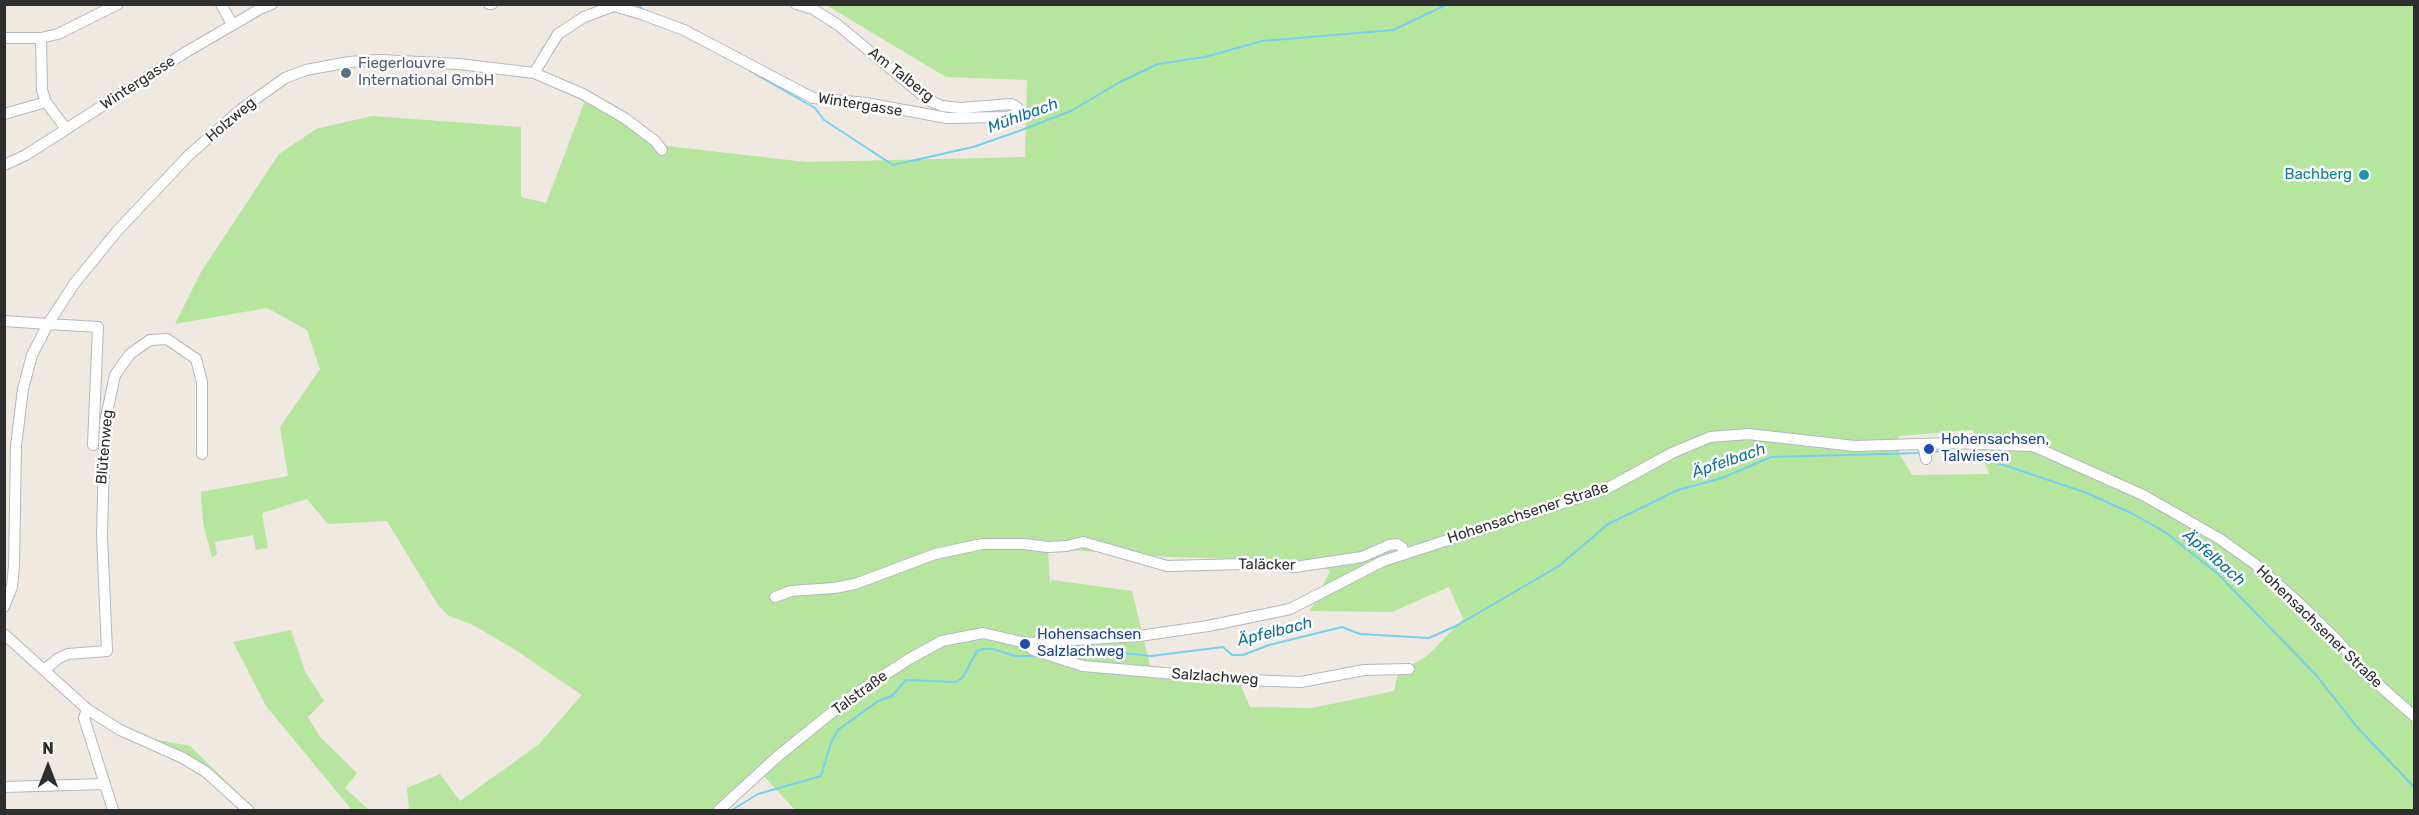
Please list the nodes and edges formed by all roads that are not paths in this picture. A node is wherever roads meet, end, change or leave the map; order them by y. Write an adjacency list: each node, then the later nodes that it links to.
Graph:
1 (118, 4): 8 (street)
2 (220, 4): 6 (street)
3 (272, 4): 6 (street, Wintergasse)
4 (796, 4): 11 (street, Am Talberg)
5 (610, 6): 9 (street); 11 (street, Wintergasse)
6 (232, 24): 13 (street, Wintergasse)
7 (4, 38): 8 (street)
8 (41, 38): 10 (street)
9 (534, 73): 14 (street, Holzweg); 17 (street, Holzweg)
10 (46, 102): 12 (street); 13 (street)
11 (1017, 107)
12 (4, 114)
13 (66, 129): 15 (street, Wintergasse)
14 (662, 150)
15 (4, 165)
16 (4, 321): 17 (street)
17 (48, 324): 19 (street); 24 (street, Holzweg)
18 (1923, 444): 21 (street); 22 (street, Hohensachsener Straße); 30 (street, Hohensachsener Straße)
19 (93, 445)
20 (202, 454): 28 (street, Blütenweg)
21 (1926, 459)
22 (1404, 554): 23 (street, Taläcker); 26 (street)
23 (775, 597)
24 (4, 607)
25 (4, 634): 28 (street)
26 (1026, 643): 27 (street, Salzlachweg); 35 (street, Talstraße)
27 (1409, 669)
28 (44, 670): 29 (street)
29 (87, 709): 31 (street); 34 (street)
30 (2415, 716)
31 (104, 784): 32 (street); 33 (street)
32 (4, 787)
33 (112, 810)
34 (248, 810)
35 (719, 810)

